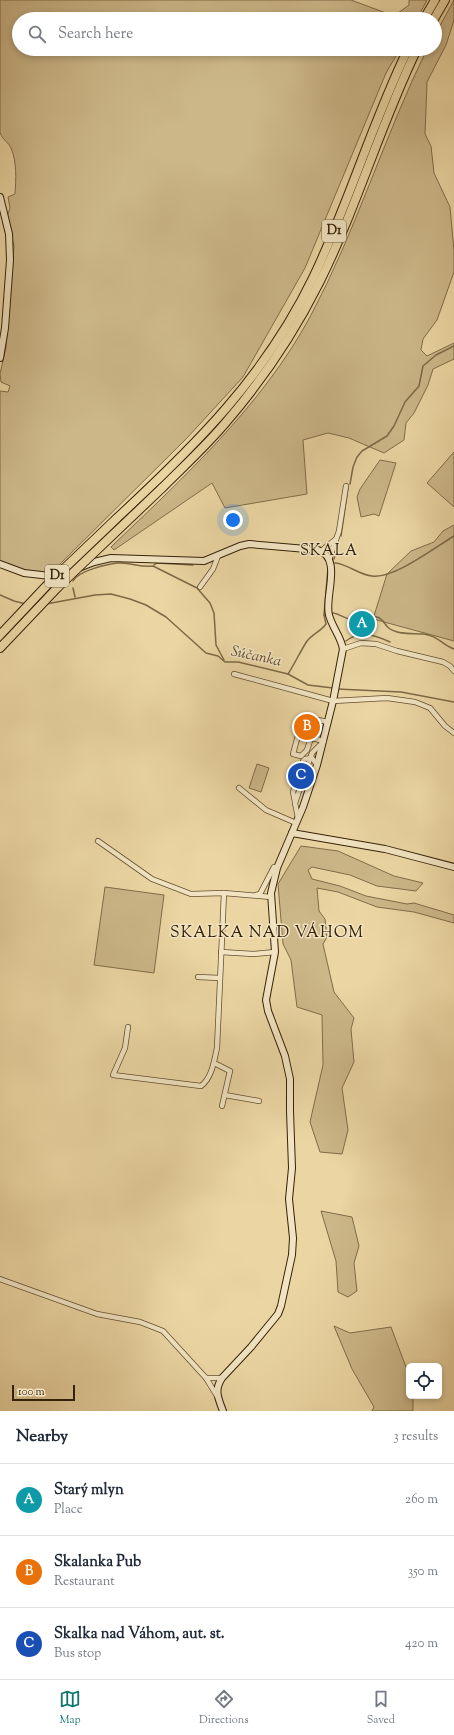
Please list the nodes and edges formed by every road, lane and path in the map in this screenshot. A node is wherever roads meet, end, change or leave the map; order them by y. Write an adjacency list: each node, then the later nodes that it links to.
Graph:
1 (435, 0): 3 (highway)
2 (445, 0): 4 (highway)
3 (428, 12)
4 (438, 12)
5 (405, 56): 16 (highway, D1, bridge)
6 (414, 56): 17 (highway, D1, bridge)
7 (0, 197): 8 (main road)
8 (0, 358)
9 (346, 486): 10 (street)
10 (336, 539): 11 (street); 13 (street)
11 (321, 551): 12 (main road); 13 (main road)
12 (218, 556): 14 (main road); 15 (street)
13 (329, 560): 18 (main road)
14 (0, 564)
15 (200, 587)
16 (0, 635)
17 (0, 648)
18 (344, 649): 19 (street); 21 (main road)
19 (454, 671)
20 (234, 674): 21 (street)
21 (333, 701): 22 (main road); 23 (street)
22 (328, 722): 24 (street); 26 (main road)
23 (454, 733)
24 (299, 735): 25 (street); 25 (street)
25 (311, 738): 26 (street)
26 (324, 741): 27 (street); 28 (main road)
27 (310, 758): 28 (street); 30 (street)
28 (317, 765): 30 (main road)
29 (239, 788): 30 (street)
30 (297, 820): 31 (main road)
31 (292, 833): 33 (main road); 34 (main road)
32 (98, 841): 35 (street)
33 (454, 867)
34 (277, 868): 36 (street); 37 (main road)
35 (224, 893): 36 (street); 38 (street)
36 (254, 896): 37 (street)
37 (271, 897): 39 (main road)
38 (221, 952): 39 (street); 41 (street)
39 (275, 952): 49 (main road)
40 (198, 977): 41 (street)
41 (220, 978): 43 (street)
42 (128, 1027): 43 (street)
43 (214, 1063): 44 (street)
44 (225, 1095): 45 (street); 46 (street)
45 (259, 1101)
46 (222, 1106)
47 (0, 1278): 48 (street)
48 (206, 1378): 49 (street); 50 (street)
49 (222, 1378): 50 (main road)
50 (217, 1396): 51 (main road)
51 (223, 1411)

